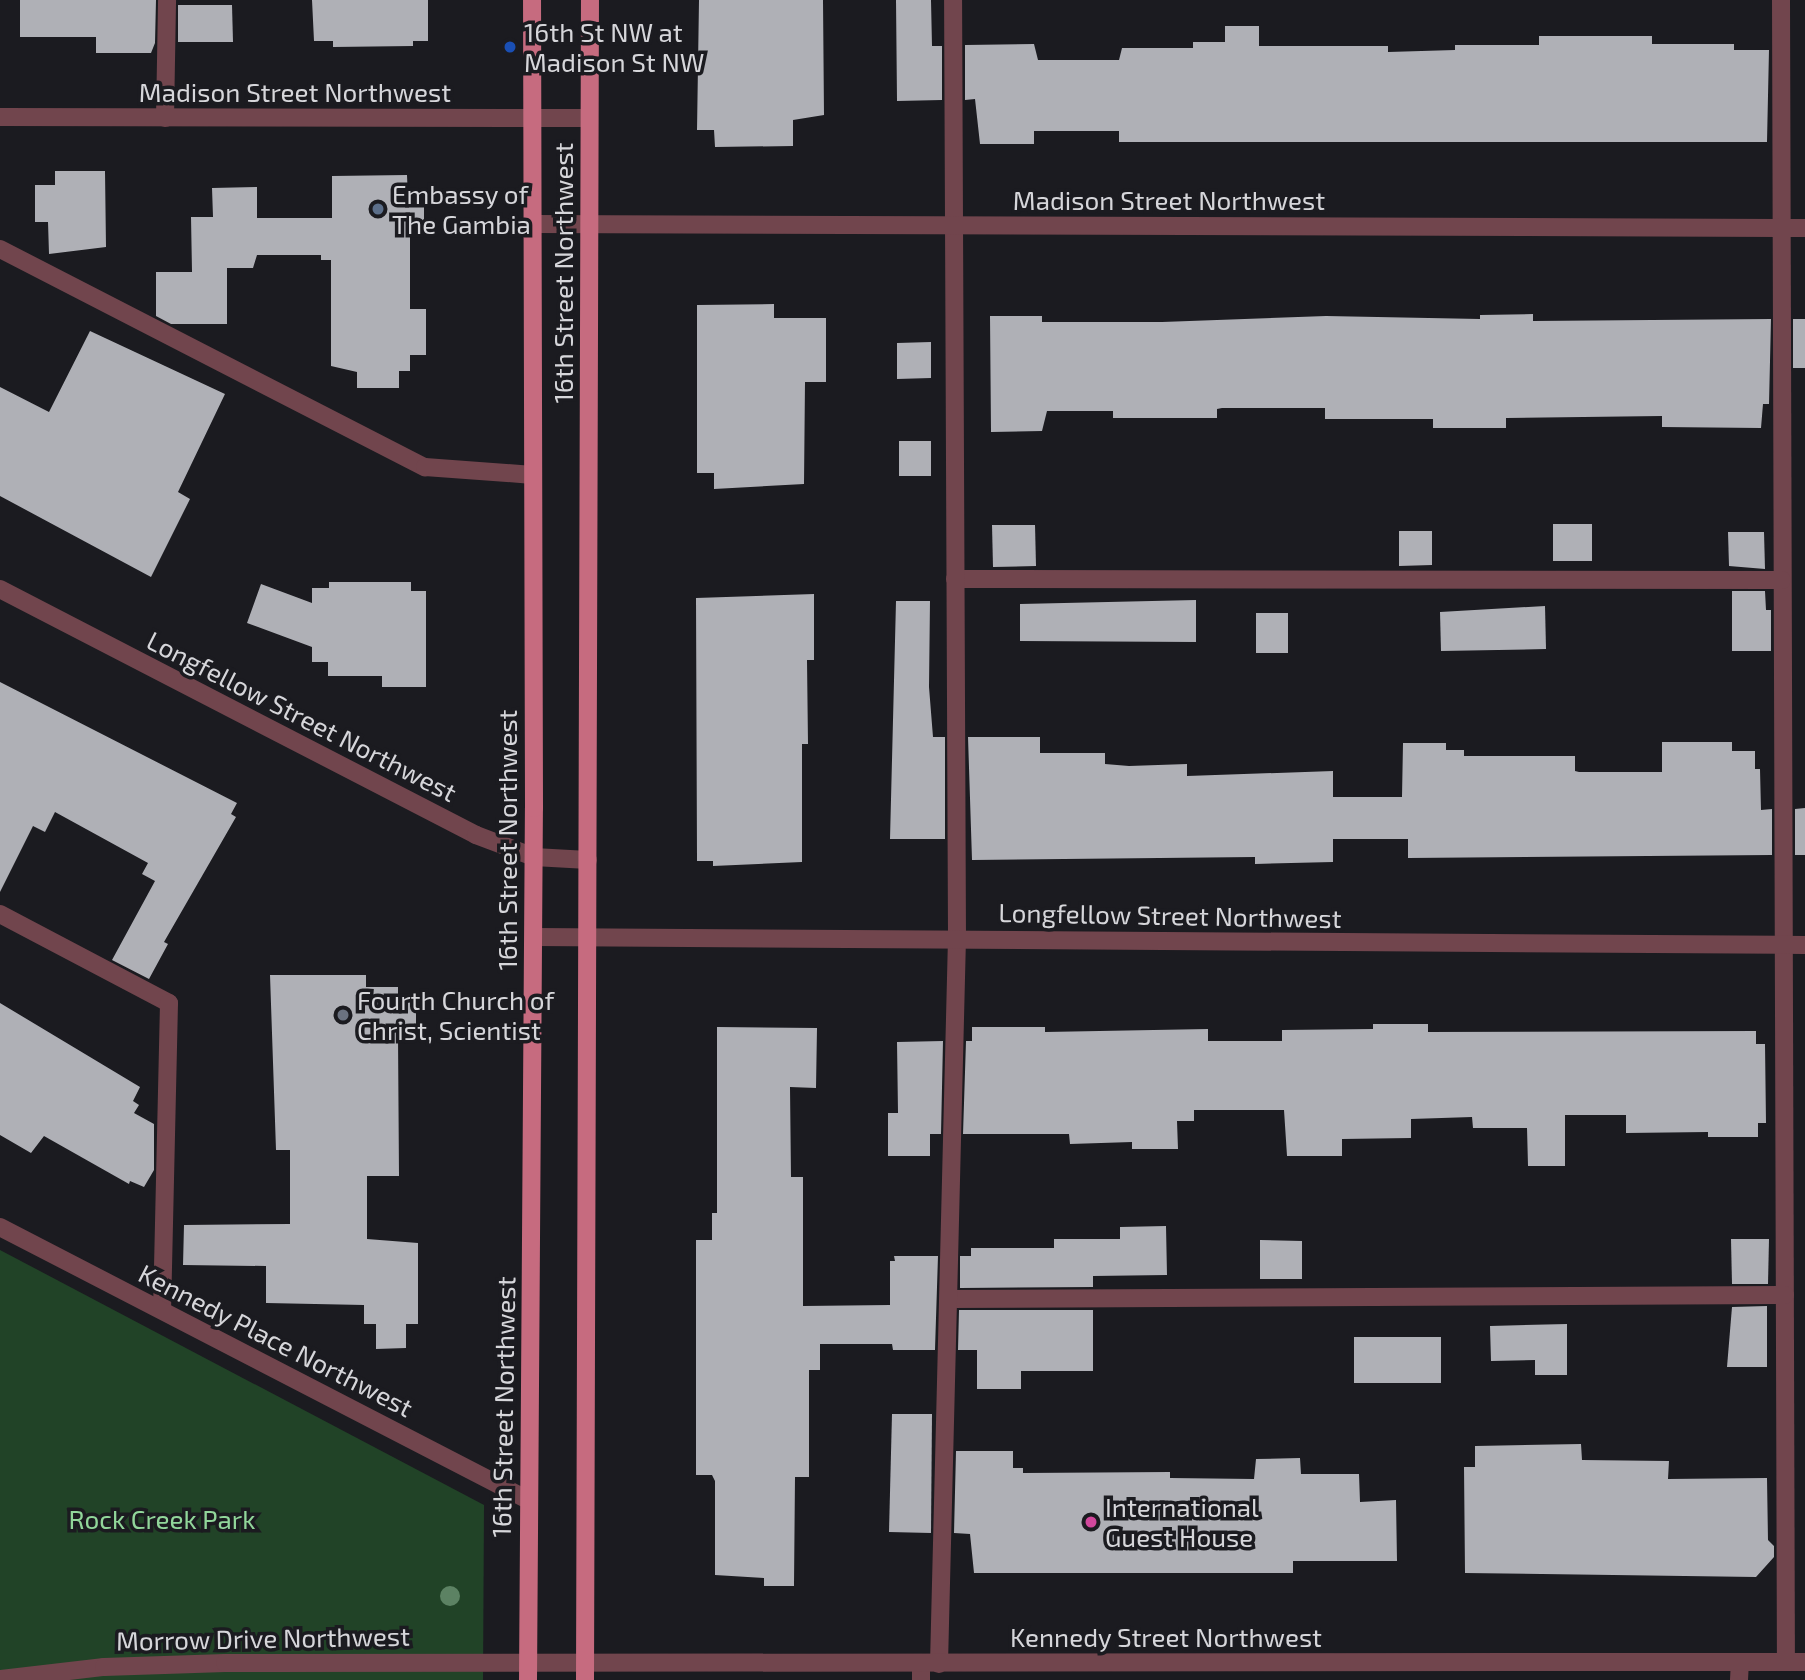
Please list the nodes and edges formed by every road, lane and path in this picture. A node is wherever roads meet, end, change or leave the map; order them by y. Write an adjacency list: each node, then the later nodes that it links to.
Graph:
1 (167, 0): 7 (street)
2 (531, 0): 9 (main road, 16th Street Northwest)
3 (590, 0): 8 (main road, 16th Street Northwest)
4 (953, 0): 12 (street)
5 (1781, 0): 13 (street)
6 (0, 117): 7 (street, Madison Street Northwest)
7 (165, 118): 9 (street, Madison Street Northwest)
8 (590, 118): 9 (street, Madison Street Northwest); 11 (main road, 16th Street Northwest)
9 (532, 119): 10 (main road, 16th Street Northwest)
10 (532, 224): 11 (street, Madison Street Northwest); 16 (main road, 16th Street Northwest)
11 (590, 224): 12 (street, Madison Street Northwest); 21 (main road, 16th Street Northwest)
12 (952, 226): 13 (street, Madison Street Northwest); 17 (street)
13 (1780, 228): 14 (street, Madison Street Northwest); 18 (street)
14 (1805, 228)
15 (0, 248): 16 (street)
16 (533, 475): 20 (main road, 16th Street Northwest)
17 (955, 579): 18 (street); 25 (street)
18 (1782, 580): 26 (street)
19 (0, 589): 20 (street, Longfellow Street Northwest)
20 (534, 857): 21 (street, Longfellow Street Northwest); 24 (main road, 16th Street Northwest)
21 (589, 860): 23 (main road, 16th Street Northwest)
22 (0, 914): 31 (street)
23 (590, 936): 24 (street, Longfellow Street Northwest); 25 (street, Longfellow Street Northwest); 34 (main road, 16th Street Northwest)
24 (534, 937): 32 (main road, 16th Street Northwest)
25 (957, 937): 26 (street, Longfellow Street Northwest); 30 (street)
26 (1784, 945): 27 (street, Longfellow Street Northwest); 29 (street)
27 (1805, 945)
28 (0, 1227): 31 (street, Kennedy Place Northwest)
29 (1786, 1295): 30 (street); 35 (street)
30 (949, 1299): 37 (street)
31 (162, 1310): 32 (street, Kennedy Place Northwest)
32 (528, 1500): 33 (main road, 16th Street Northwest)
33 (528, 1661): 34 (street, Kennedy Street Northwest); 39 (street, Morrow Drive Northwest); 40 (main road, 16th Street Northwest)
34 (585, 1661): 37 (street, Kennedy Street Northwest); 41 (main road, 16th Street Northwest)
35 (1786, 1662): 36 (street, Kennedy Street Northwest); 38 (street, Kennedy Street Northwest)
36 (1805, 1662)
37 (927, 1669): 38 (street, Kennedy Street Northwest)
38 (1739, 1671)
39 (0, 1679)
40 (528, 1680)
41 (585, 1680)

